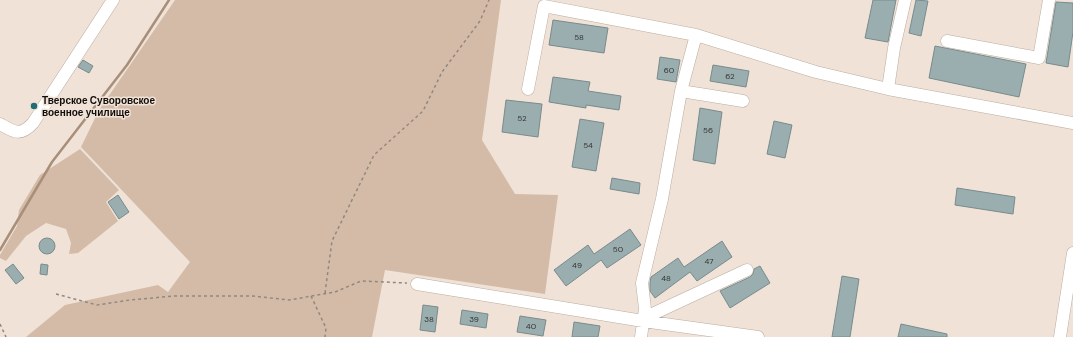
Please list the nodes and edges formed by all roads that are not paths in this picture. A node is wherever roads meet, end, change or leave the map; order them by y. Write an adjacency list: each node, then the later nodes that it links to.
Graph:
1 (113, 0): 11 (street)
2 (905, 0): 7 (street)
3 (1049, 0): 5 (street)
4 (696, 35): 6 (street); 7 (street); 8 (street)
5 (947, 41)
6 (528, 89)
7 (888, 89): 10 (street)
8 (681, 92): 9 (street); 15 (street)
9 (743, 101)
10 (1073, 122)
11 (0, 124)
12 (1073, 253): 18 (street)
13 (747, 270): 15 (street)
14 (417, 284): 15 (street)
15 (644, 319): 16 (street); 17 (street)
16 (641, 337)
17 (758, 337)
18 (1060, 337)

